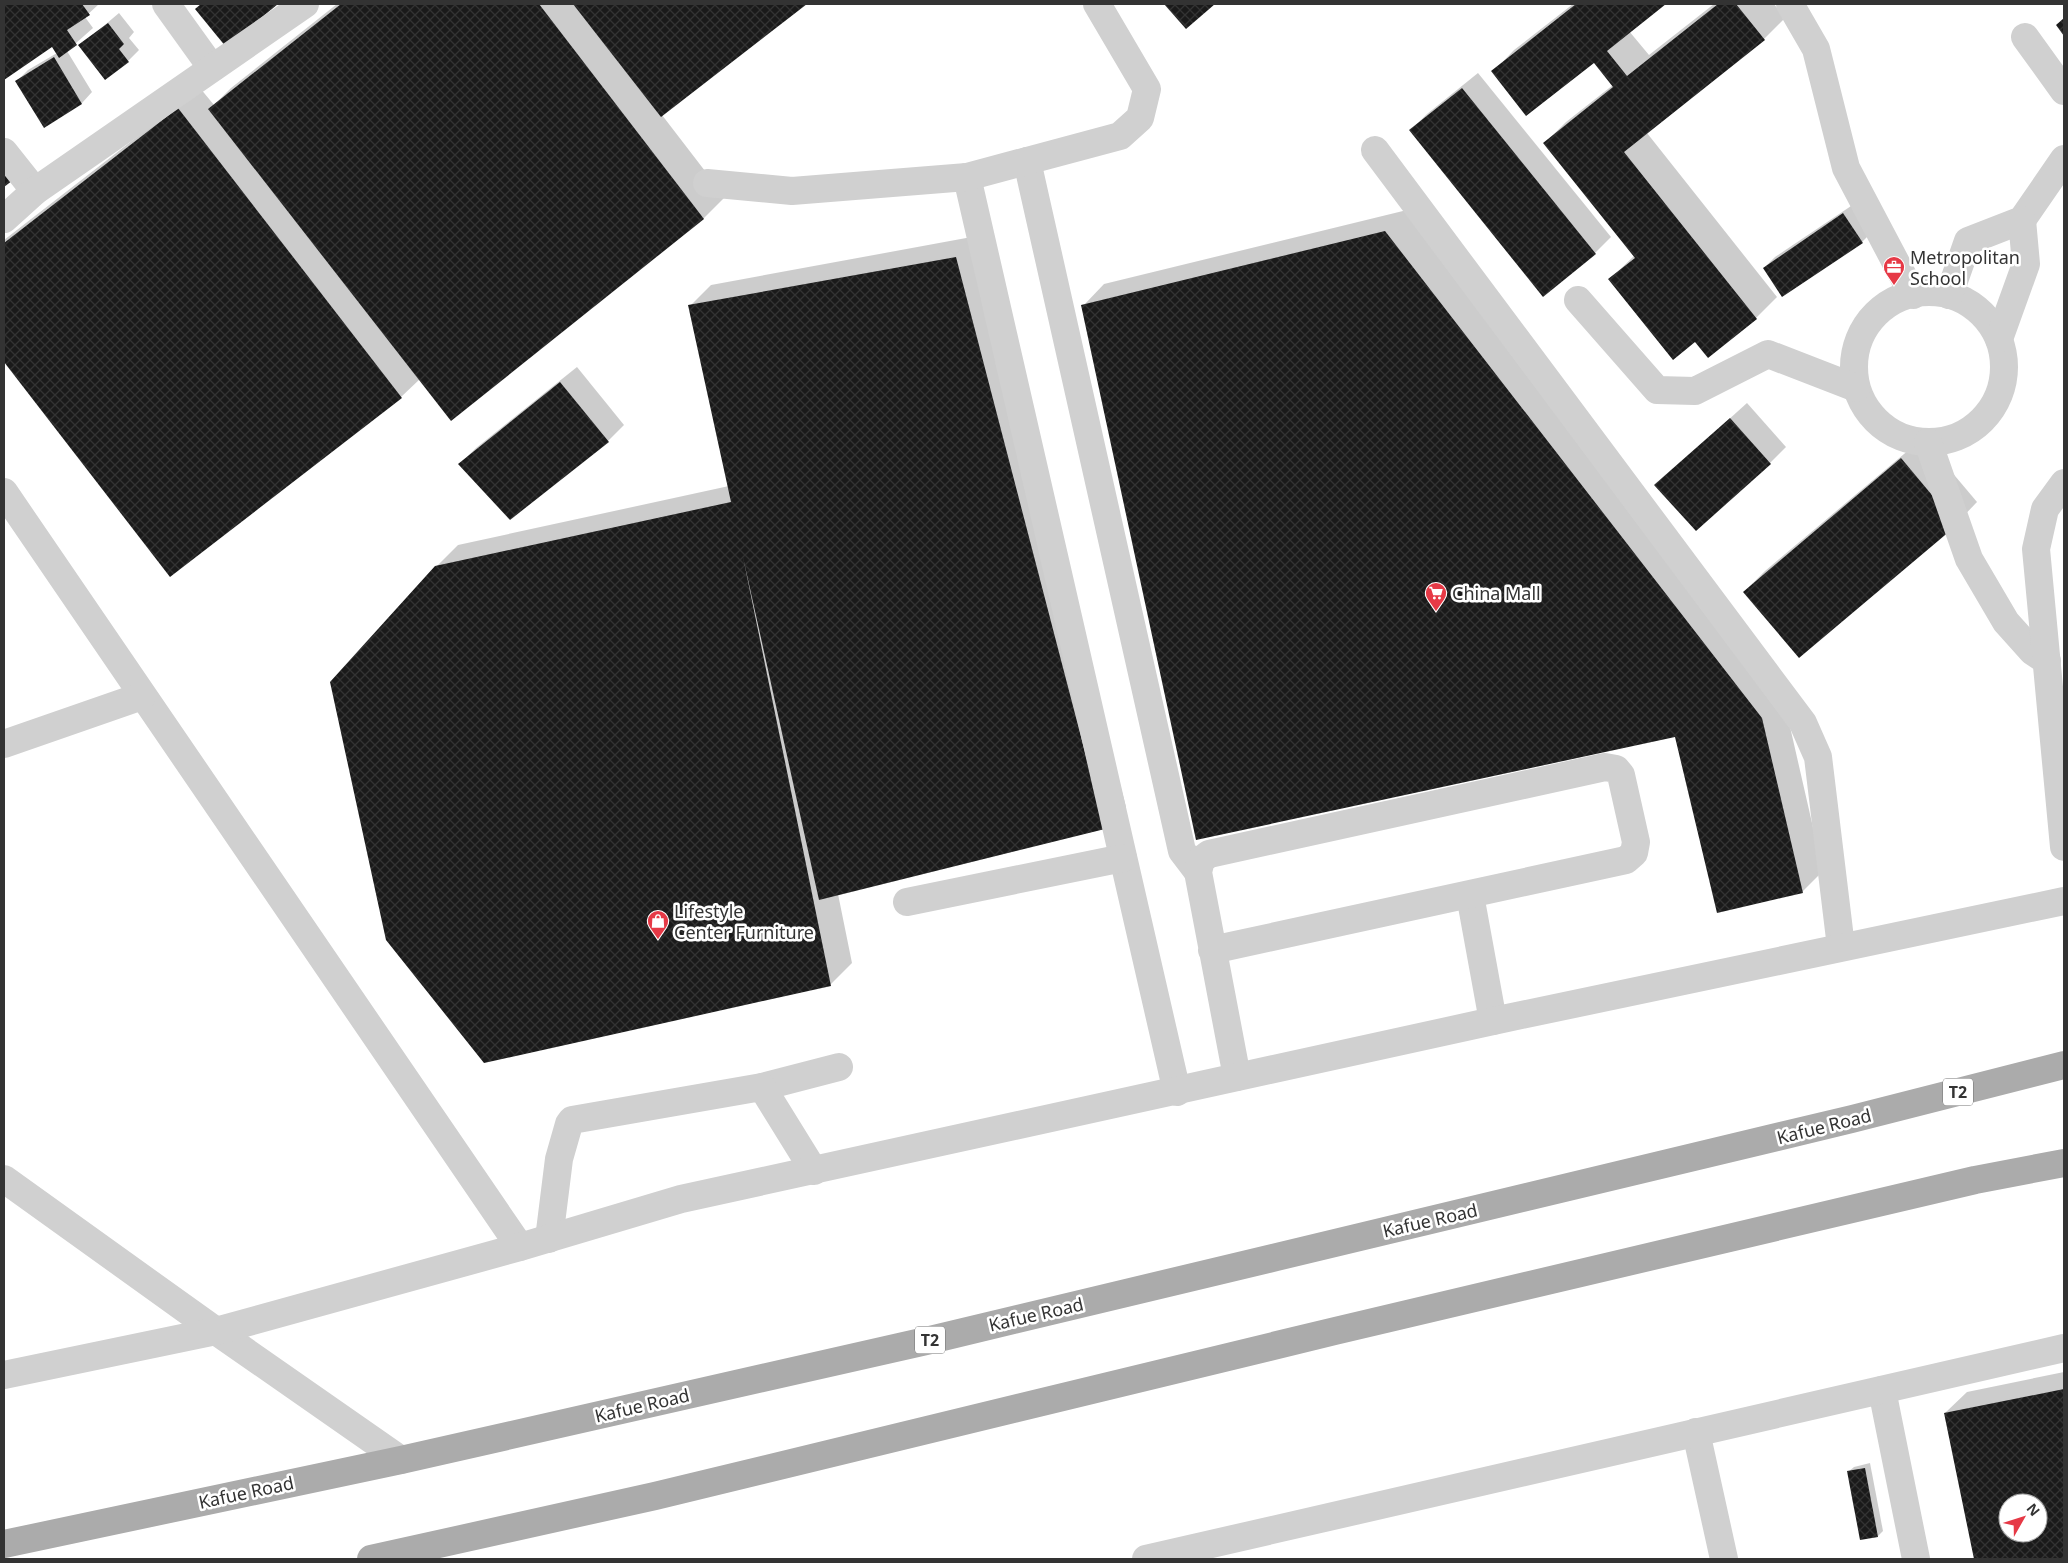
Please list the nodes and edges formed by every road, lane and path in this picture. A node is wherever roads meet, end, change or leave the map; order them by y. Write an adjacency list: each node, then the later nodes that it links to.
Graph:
1 (166, 4): 6 (street)
2 (305, 4): 6 (street)
3 (1097, 4): 11 (street)
4 (1790, 4): 17 (street)
5 (2025, 37): 7 (street)
6 (212, 68): 14 (street)
7 (2064, 91)
8 (1375, 150): 34 (street)
9 (4, 152): 14 (street)
10 (2064, 159): 16 (street)
11 (1027, 161): 12 (street); 30 (street)
12 (967, 177): 13 (street); 29 (street)
13 (707, 183)
14 (36, 191): 15 (street)
15 (4, 219)
16 (2022, 220): 18 (street); 20 (street)
17 (1913, 294): 18 (street); 21 (street)
18 (1949, 295): 20 (street)
19 (1578, 300): 21 (street)
20 (1999, 339): 22 (street)
21 (1856, 388): 22 (street)
22 (1928, 442): 25 (street)
23 (2064, 483): 25 (street)
24 (4, 492): 26 (street)
25 (2047, 661): 28 (street)
26 (142, 696): 27 (street); 46 (street)
27 (4, 744)
28 (2064, 847)
29 (1123, 858): 33 (street); 41 (street)
30 (1198, 872): 31 (street); 35 (street)
31 (1470, 895): 35 (street); 36 (street)
32 (2064, 901): 34 (street)
33 (907, 902)
34 (1841, 947): 36 (street)
35 (1212, 950): 39 (street)
36 (1493, 1021): 39 (street)
37 (2064, 1065): 52 (main road, Kafue Road / T2)
38 (839, 1067): 40 (street)
39 (1237, 1077): 41 (street)
40 (762, 1087): 43 (street); 45 (street)
41 (1177, 1092): 43 (street)
42 (2064, 1163): 54 (main road)
43 (814, 1171): 45 (street)
44 (4, 1179): 47 (street)
45 (549, 1239): 46 (street)
46 (520, 1247): 47 (street)
47 (216, 1331): 49 (street); 52 (street)
48 (2064, 1348): 50 (street)
49 (4, 1375)
50 (1882, 1390): 51 (street); 57 (street)
51 (1696, 1432): 55 (street); 56 (street)
52 (401, 1460): 53 (main road, Kafue Road / T2)
53 (4, 1544)
54 (371, 1559)
55 (1146, 1559)
56 (1724, 1559)
57 (1916, 1559)

